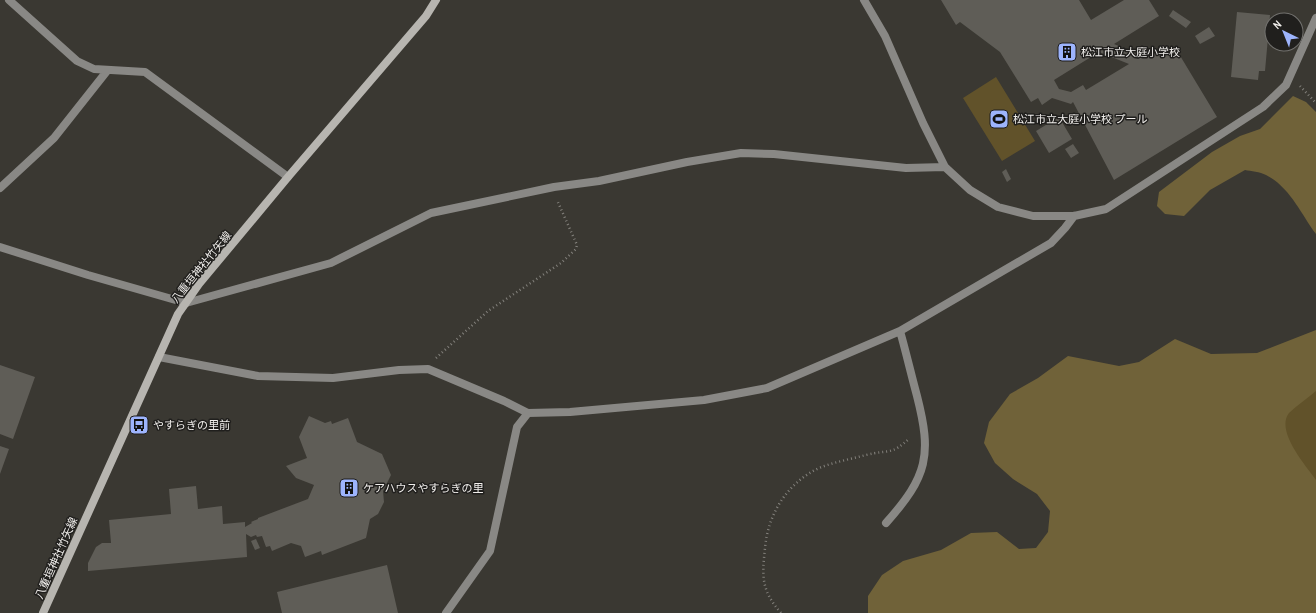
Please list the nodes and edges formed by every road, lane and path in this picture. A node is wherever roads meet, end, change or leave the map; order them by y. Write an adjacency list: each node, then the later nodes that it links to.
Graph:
1 (9, 0): 5 (street)
2 (436, 0): 9 (main road, 八重垣神社竹矢線)
3 (864, 0): 8 (street)
4 (1316, 18): 6 (street)
5 (107, 71): 9 (street); 11 (street)
6 (1290, 76): 7 (path); 12 (street)
7 (1316, 103)
8 (945, 167): 10 (street); 12 (street)
9 (288, 177): 14 (main road, 八重垣神社竹矢線)
10 (554, 187): 14 (street); 17 (path)
11 (0, 188)
12 (1074, 216): 15 (street)
13 (0, 247): 14 (street)
14 (186, 303): 16 (main road, 八重垣神社竹矢線)
15 (900, 331): 18 (street); 19 (street)
16 (159, 357): 17 (street); 21 (main road, 八重垣神社竹矢線)
17 (428, 369): 18 (street)
18 (528, 413): 22 (street)
19 (923, 421): 20 (street); 23 (path)
20 (886, 523)
21 (43, 613)
22 (446, 613)
23 (781, 613)

